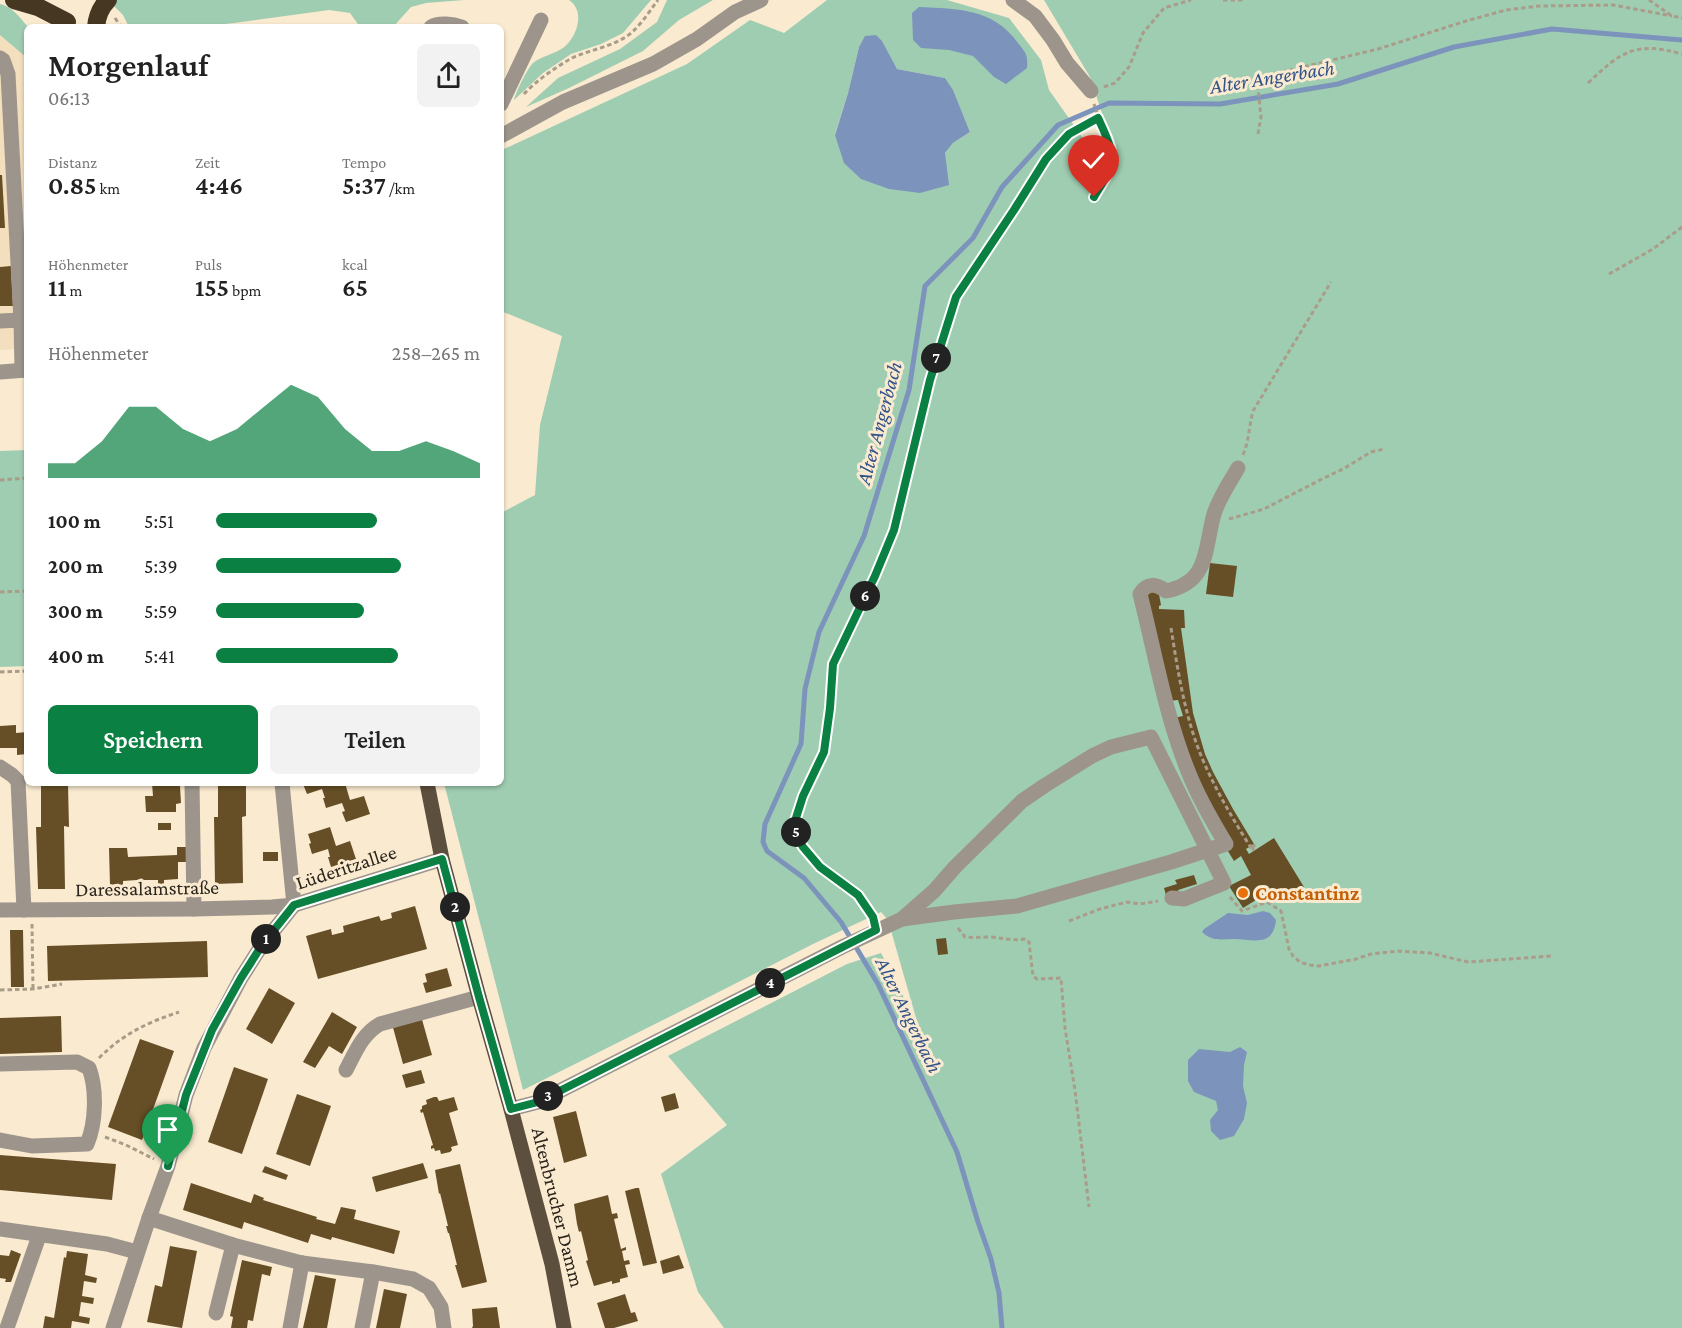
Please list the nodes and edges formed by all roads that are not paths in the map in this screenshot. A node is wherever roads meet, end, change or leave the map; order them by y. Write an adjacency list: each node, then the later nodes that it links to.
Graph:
1 (14, 0): 7 (highway)
2 (48, 0): 8 (main road)
3 (108, 0): 9 (highway)
4 (761, 0): 15 (street)
5 (1012, 0): 14 (street)
6 (541, 20): 13 (street)
7 (67, 24)
8 (68, 24)
9 (97, 24)
10 (435, 24): 11 (street)
11 (454, 24)
12 (0, 58): 16 (street)
13 (507, 95)
14 (1092, 95)
15 (504, 134)
16 (21, 320): 17 (street); 18 (street)
17 (0, 321)
18 (24, 370): 19 (street)
19 (0, 372)
20 (1238, 468): 26 (street)
21 (0, 767): 22 (street)
22 (22, 779): 32 (street)
23 (192, 786): 30 (street)
24 (282, 786): 29 (street)
25 (429, 786): 27 (main road, Altenbrucher Damm)
26 (1208, 851): 28 (street); 33 (street); 33 (street)
27 (442, 859): 29 (street, Lüderitzallee); 34 (main road, Altenbrucher Damm)
28 (1172, 898)
29 (294, 905): 30 (street, Daressalamstraße); 39 (street, Lüderitzallee)
30 (194, 909): 32 (street, Daressalamstraße)
31 (0, 910): 32 (street, Daressalamstraße)
32 (28, 910)
33 (902, 919): 37 (street)
34 (479, 997): 36 (street); 37 (main road, Altenbrucher Damm)
35 (0, 1064): 38 (street)
36 (346, 1070)
37 (511, 1109): 52 (main road, Altenbrucher Damm)
38 (0, 1140)
39 (149, 1218): 42 (street); 43 (street, Lüderitzallee)
40 (0, 1229): 41 (street)
41 (39, 1236): 43 (street); 47 (street)
42 (233, 1245): 44 (street); 46 (street)
43 (137, 1252): 48 (street, Lüderitzallee)
44 (302, 1263): 45 (street); 49 (street)
45 (373, 1272): 50 (street); 51 (street)
46 (216, 1313)
47 (7, 1328)
48 (113, 1328)
49 (290, 1328)
50 (362, 1328)
51 (444, 1328)
52 (564, 1328)

